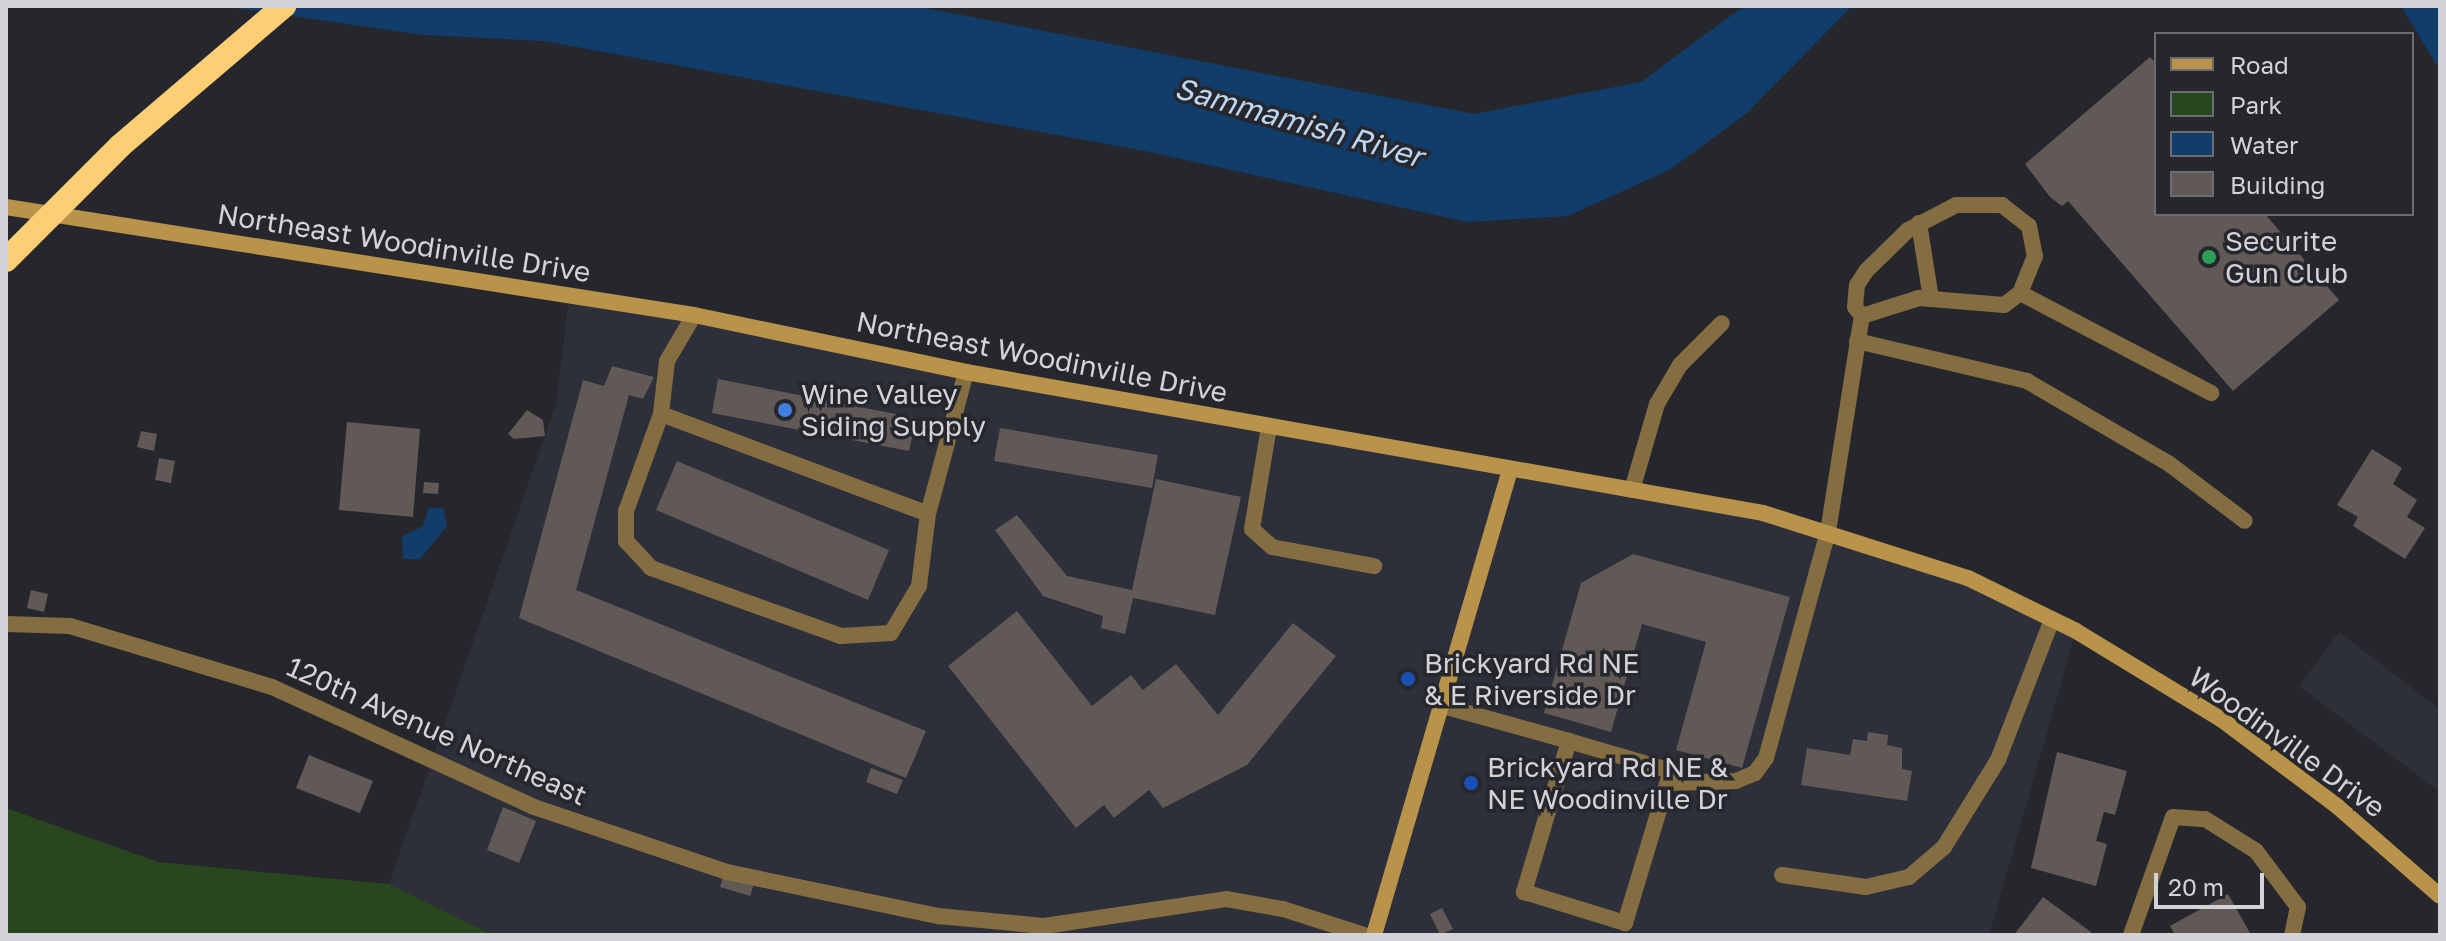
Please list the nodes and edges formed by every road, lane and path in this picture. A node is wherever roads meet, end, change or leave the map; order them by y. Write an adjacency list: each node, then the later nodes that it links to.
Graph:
1 (284, 6): 4 (highway, bridge)
2 (6, 207): 7 (main road, Northeast Woodinville Drive)
3 (1919, 223): 5 (street); 6 (street); 8 (street)
4 (6, 260)
5 (2020, 293): 6 (street); 12 (street)
6 (1931, 299): 8 (street)
7 (694, 315): 11 (main road, Northeast Woodinville Drive); 13 (street)
8 (1862, 316): 10 (street)
9 (1722, 323): 16 (street)
10 (1857, 341): 18 (street); 19 (street)
11 (966, 372): 14 (main road, Northeast Woodinville Drive); 17 (street)
12 (2211, 393)
13 (661, 414): 17 (street); 17 (street)
14 (1269, 427): 15 (main road, Northeast Woodinville Drive); 20 (street)
15 (1510, 470): 16 (main road, Northeast Woodinville Drive); 23 (main road)
16 (1632, 490): 19 (main road, Northeast Woodinville Drive)
17 (928, 514)
18 (2245, 521)
19 (1828, 532): 21 (main road, Northeast Woodinville Drive); 25 (street)
20 (1374, 566)
21 (2052, 619): 26 (street); 27 (main road, Woodinville Drive)
22 (6, 624): 28 (street, 120th Avenue Northeast)
23 (1443, 706): 24 (street); 29 (main road)
24 (1569, 741): 25 (street); 25 (street)
25 (1668, 783)
26 (1782, 875)
27 (2440, 896)
28 (1364, 935)
29 (1374, 935)
30 (2131, 935): 31 (street)
31 (2292, 935)

